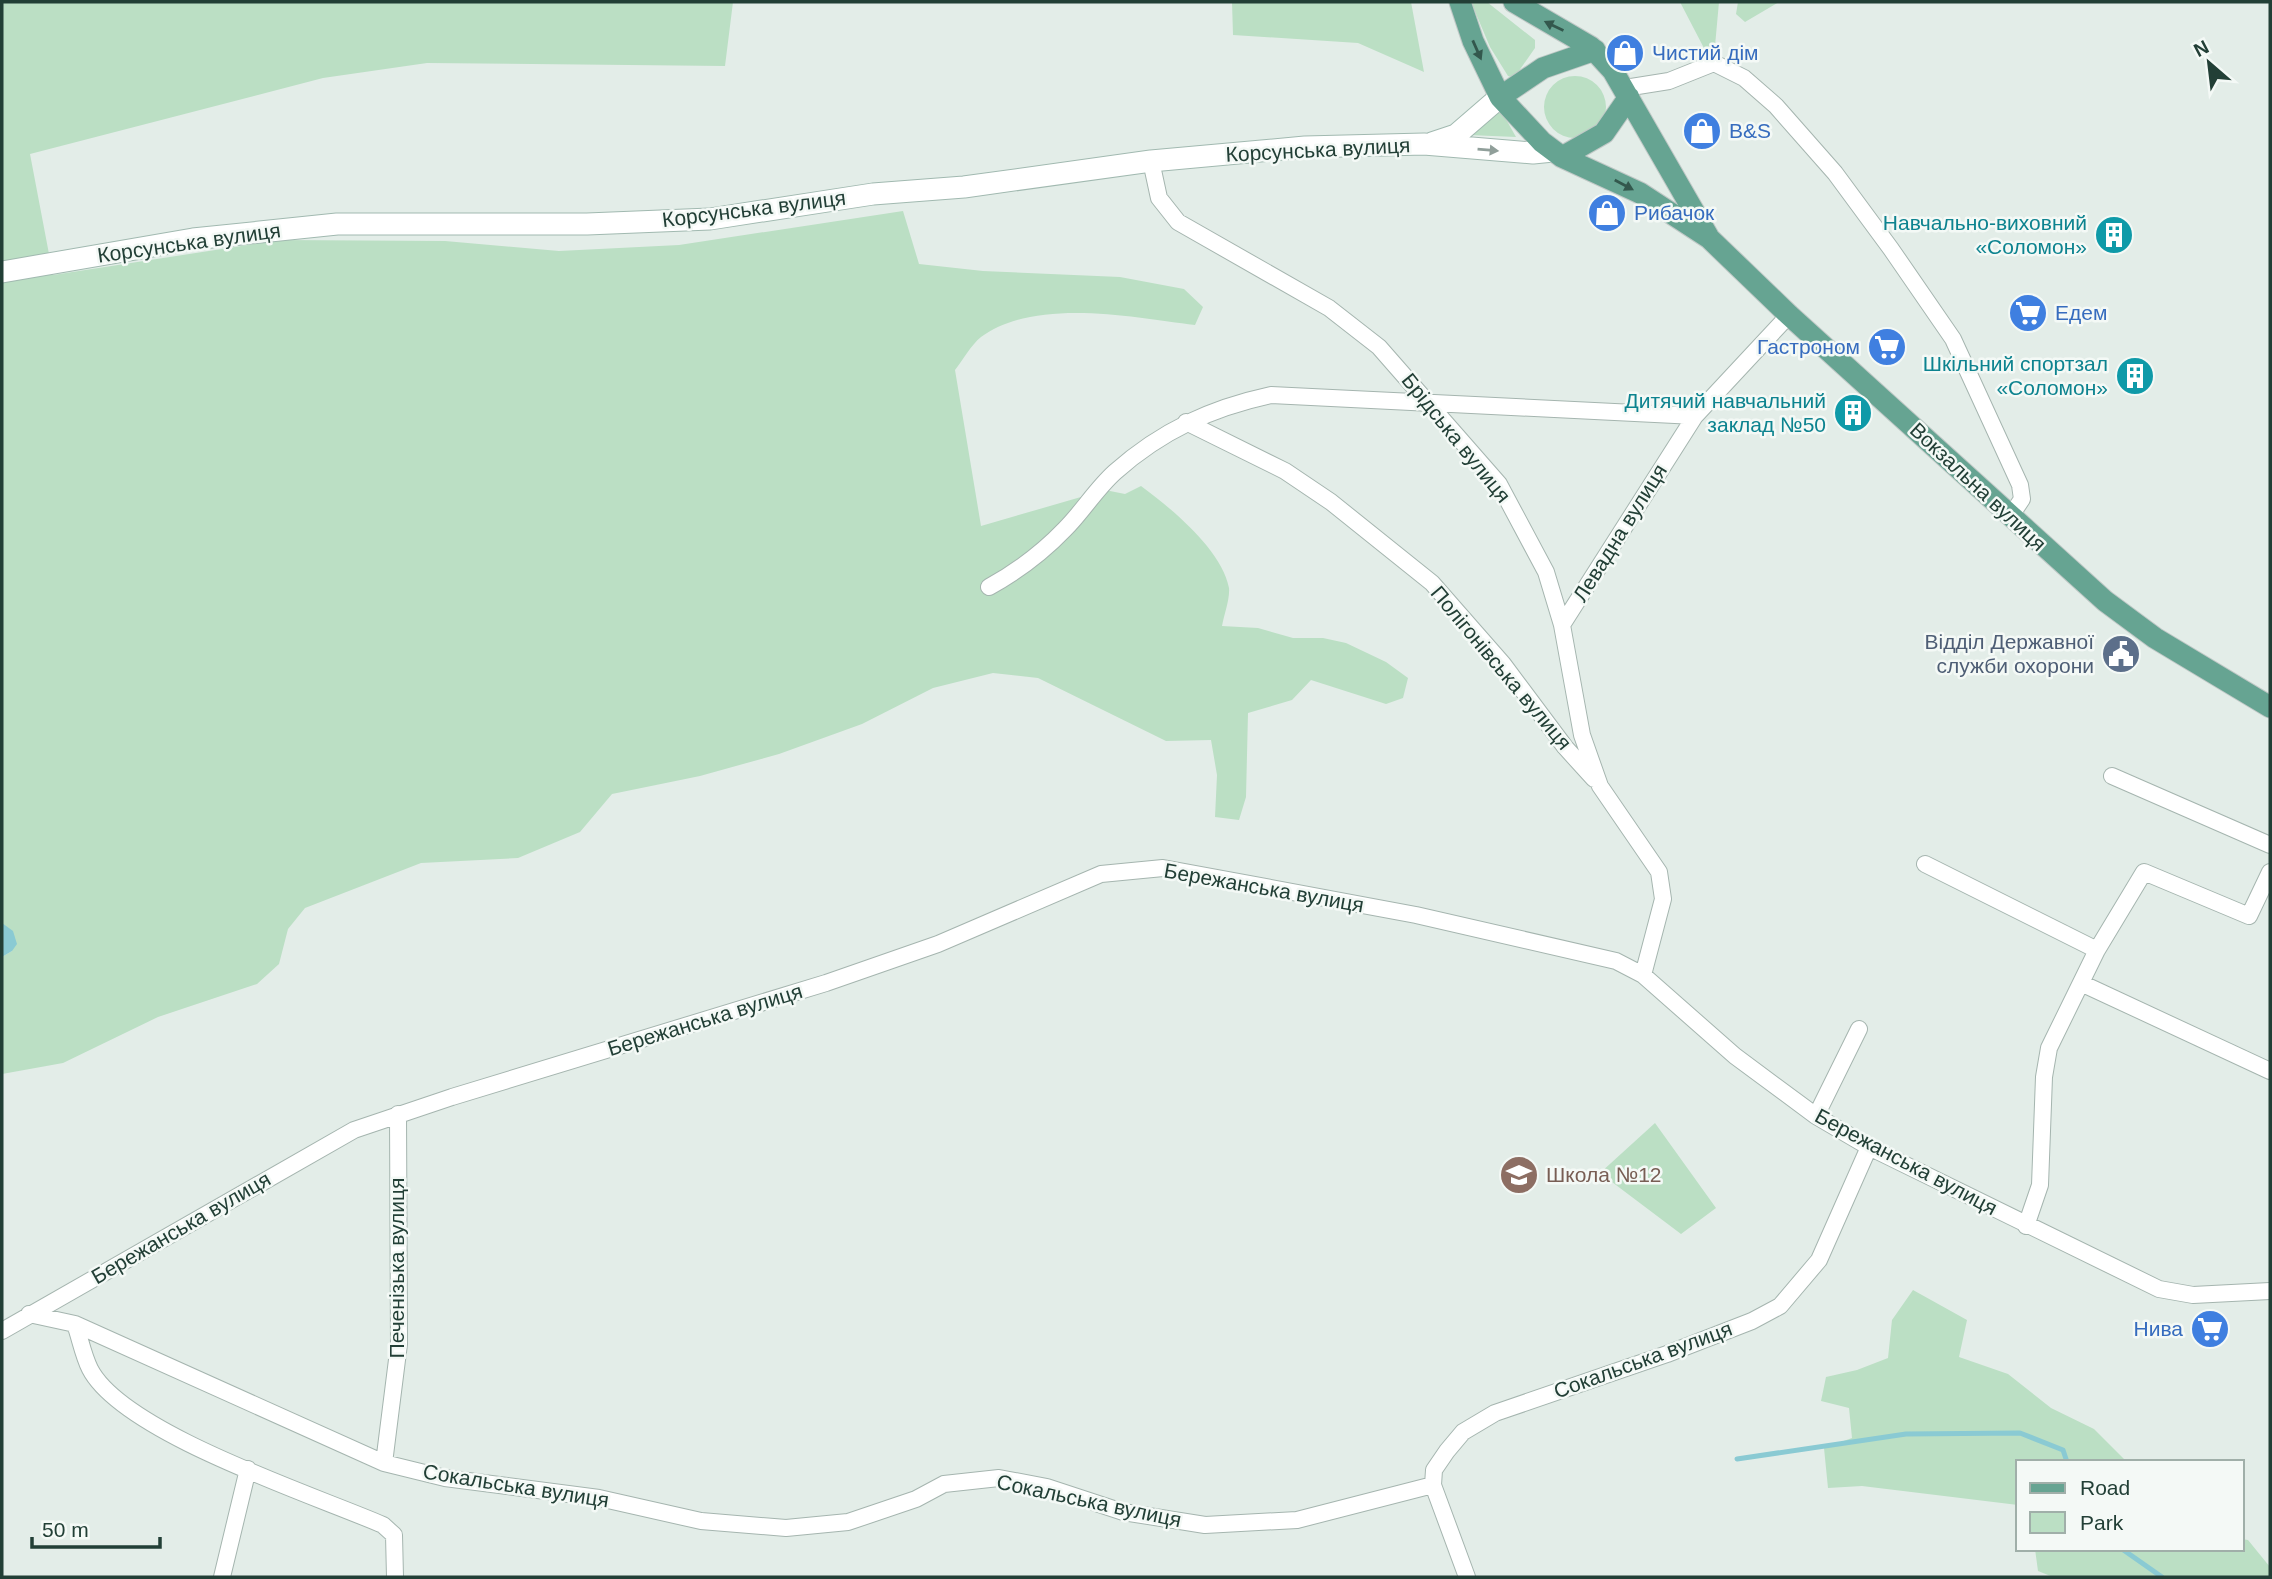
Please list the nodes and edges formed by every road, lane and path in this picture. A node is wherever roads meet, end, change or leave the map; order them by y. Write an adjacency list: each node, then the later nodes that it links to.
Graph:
1 (1460, 2): 5 (main road, one-way to 5)
2 (1514, 2): 3 (main road, one-way to 2)
3 (1595, 50): 4 (main road, Вокзальна вулиця); 5 (main road)
4 (1627, 92): 7 (main road); 9 (main road, Вокзальна вулиця); 15 (street)
5 (1500, 97): 6 (main road, Корсунська вулиця); 7 (main road)
6 (1423, 144): 7 (main road, Корсунська вулиця, one-way to 7); 8 (main road, Корсунська вулиця)
7 (1558, 154): 9 (main road, Вокзальна вулиця, one-way to 9)
8 (1151, 161): 10 (main road, Корсунська вулиця); 12 (street, Брідська вулиця)
9 (1709, 238): 11 (main road, Вокзальна вулиця)
10 (2, 272)
11 (1788, 315): 13 (street, Левадна вулиця); 15 (main road, Вокзальна вулиця)
12 (1428, 402): 13 (street); 14 (street); 17 (street, Брідська вулиця)
13 (1695, 416): 17 (street, Левадна вулиця)
14 (1186, 422): 16 (street); 20 (street, Полігонівська вулиця)
15 (2010, 517): 18 (main road, Вокзальна вулиця)
16 (989, 587)
17 (1562, 625): 20 (street, Брідська вулиця)
18 (2270, 706)
19 (2112, 776): 21 (street)
20 (1600, 786): 25 (street, Брідська вулиця)
21 (2270, 845)
22 (1925, 864): 24 (street)
23 (2270, 872): 24 (street)
24 (2097, 950): 26 (street)
25 (1643, 975): 29 (street, Бережанська вулиця); 30 (street, Бережанська вулиця)
26 (2083, 984): 28 (street); 32 (street)
27 (1859, 1029): 30 (street)
28 (2270, 1071)
29 (398, 1114): 34 (street, Бережанська вулиця); 37 (street, Печенізька вулиця)
30 (1816, 1116): 31 (street, Бережанська вулиця)
31 (1869, 1147): 32 (street, Бережанська вулиця); 39 (street, Сокальська вулиця)
32 (2026, 1226): 33 (street, Бережанська вулиця)
33 (2270, 1291)
34 (29, 1314): 35 (street, Сокальська вулиця); 36 (street, Бережанська вулиця)
35 (75, 1324): 37 (street, Сокальська вулиця); 38 (street)
36 (2, 1331)
37 (384, 1463): 39 (street, Сокальська вулиця)
38 (248, 1469): 40 (street); 41 (street)
39 (1433, 1485): 42 (street)
40 (222, 1577)
41 (395, 1577)
42 (1467, 1577)

